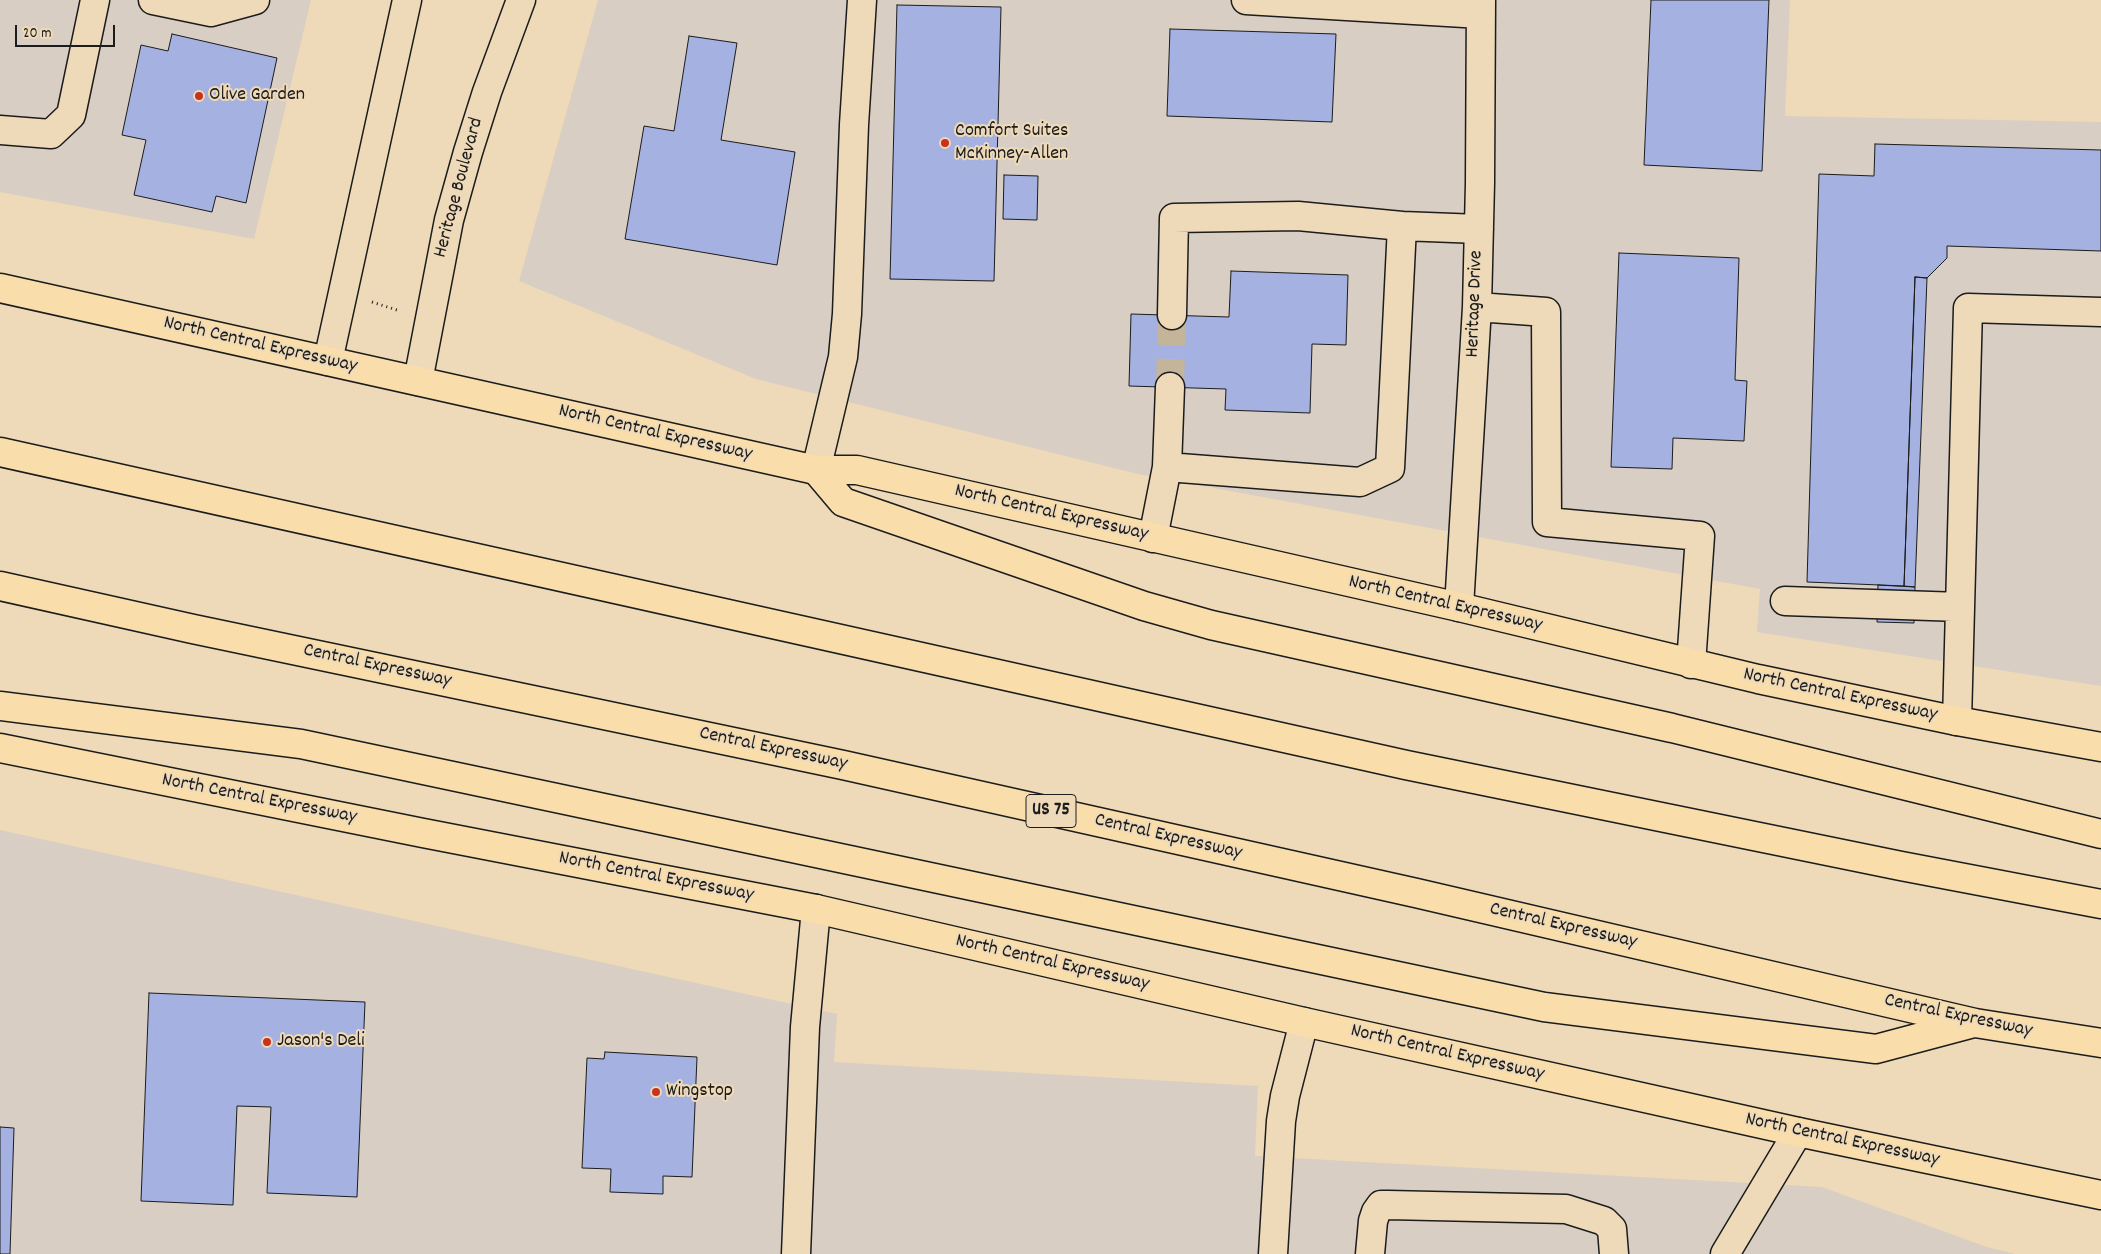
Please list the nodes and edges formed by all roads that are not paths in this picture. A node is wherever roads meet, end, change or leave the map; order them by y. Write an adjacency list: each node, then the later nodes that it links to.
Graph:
1 (95, 0): 10 (street)
2 (153, 0): 8 (street)
3 (254, 0): 8 (street)
4 (407, 0): 17 (street)
5 (521, 0): 18 (street, Heritage Boulevard)
6 (862, 0): 22 (street)
7 (1246, 0): 9 (street)
8 (184, 3)
9 (1481, 7): 12 (street, Heritage Drive)
10 (0, 130)
11 (1402, 226): 12 (street); 16 (street); 21 (street)
12 (1479, 228): 14 (street, Heritage Drive)
13 (0, 288): 17 (main road, North Central Expressway)
14 (1477, 308): 26 (street, Heritage Drive); 28 (street)
15 (2101, 312): 27 (street)
16 (1172, 315)
17 (328, 361): 18 (main road, North Central Expressway)
18 (418, 381): 22 (main road, North Central Expressway)
19 (1170, 387): 21 (street)
20 (0, 452): 34 (main road)
21 (1167, 467): 23 (street)
22 (816, 470): 23 (main road, North Central Expressway); 33 (main road)
23 (1153, 538): 26 (main road, North Central Expressway)
24 (0, 586): 37 (main road, Central Expressway / US 75)
25 (1785, 601): 27 (street)
26 (1459, 607): 28 (main road, North Central Expressway)
27 (1960, 607): 30 (street)
28 (1690, 664): 30 (main road, North Central Expressway)
29 (0, 706): 37 (main road)
30 (1957, 721): 31 (main road, North Central Expressway)
31 (2101, 747)
32 (0, 748): 35 (main road, North Central Expressway)
33 (2101, 834)
34 (2101, 904)
35 (816, 909): 36 (main road, North Central Expressway); 41 (street)
36 (1304, 1022): 39 (main road, North Central Expressway); 42 (street)
37 (1976, 1023): 38 (main road, Central Expressway / US 75)
38 (2101, 1043)
39 (1798, 1132): 40 (main road, North Central Expressway); 45 (street)
40 (2101, 1195)
41 (796, 1254)
42 (1273, 1254)
43 (1370, 1254): 44 (street)
44 (1614, 1254)
45 (1725, 1254)

